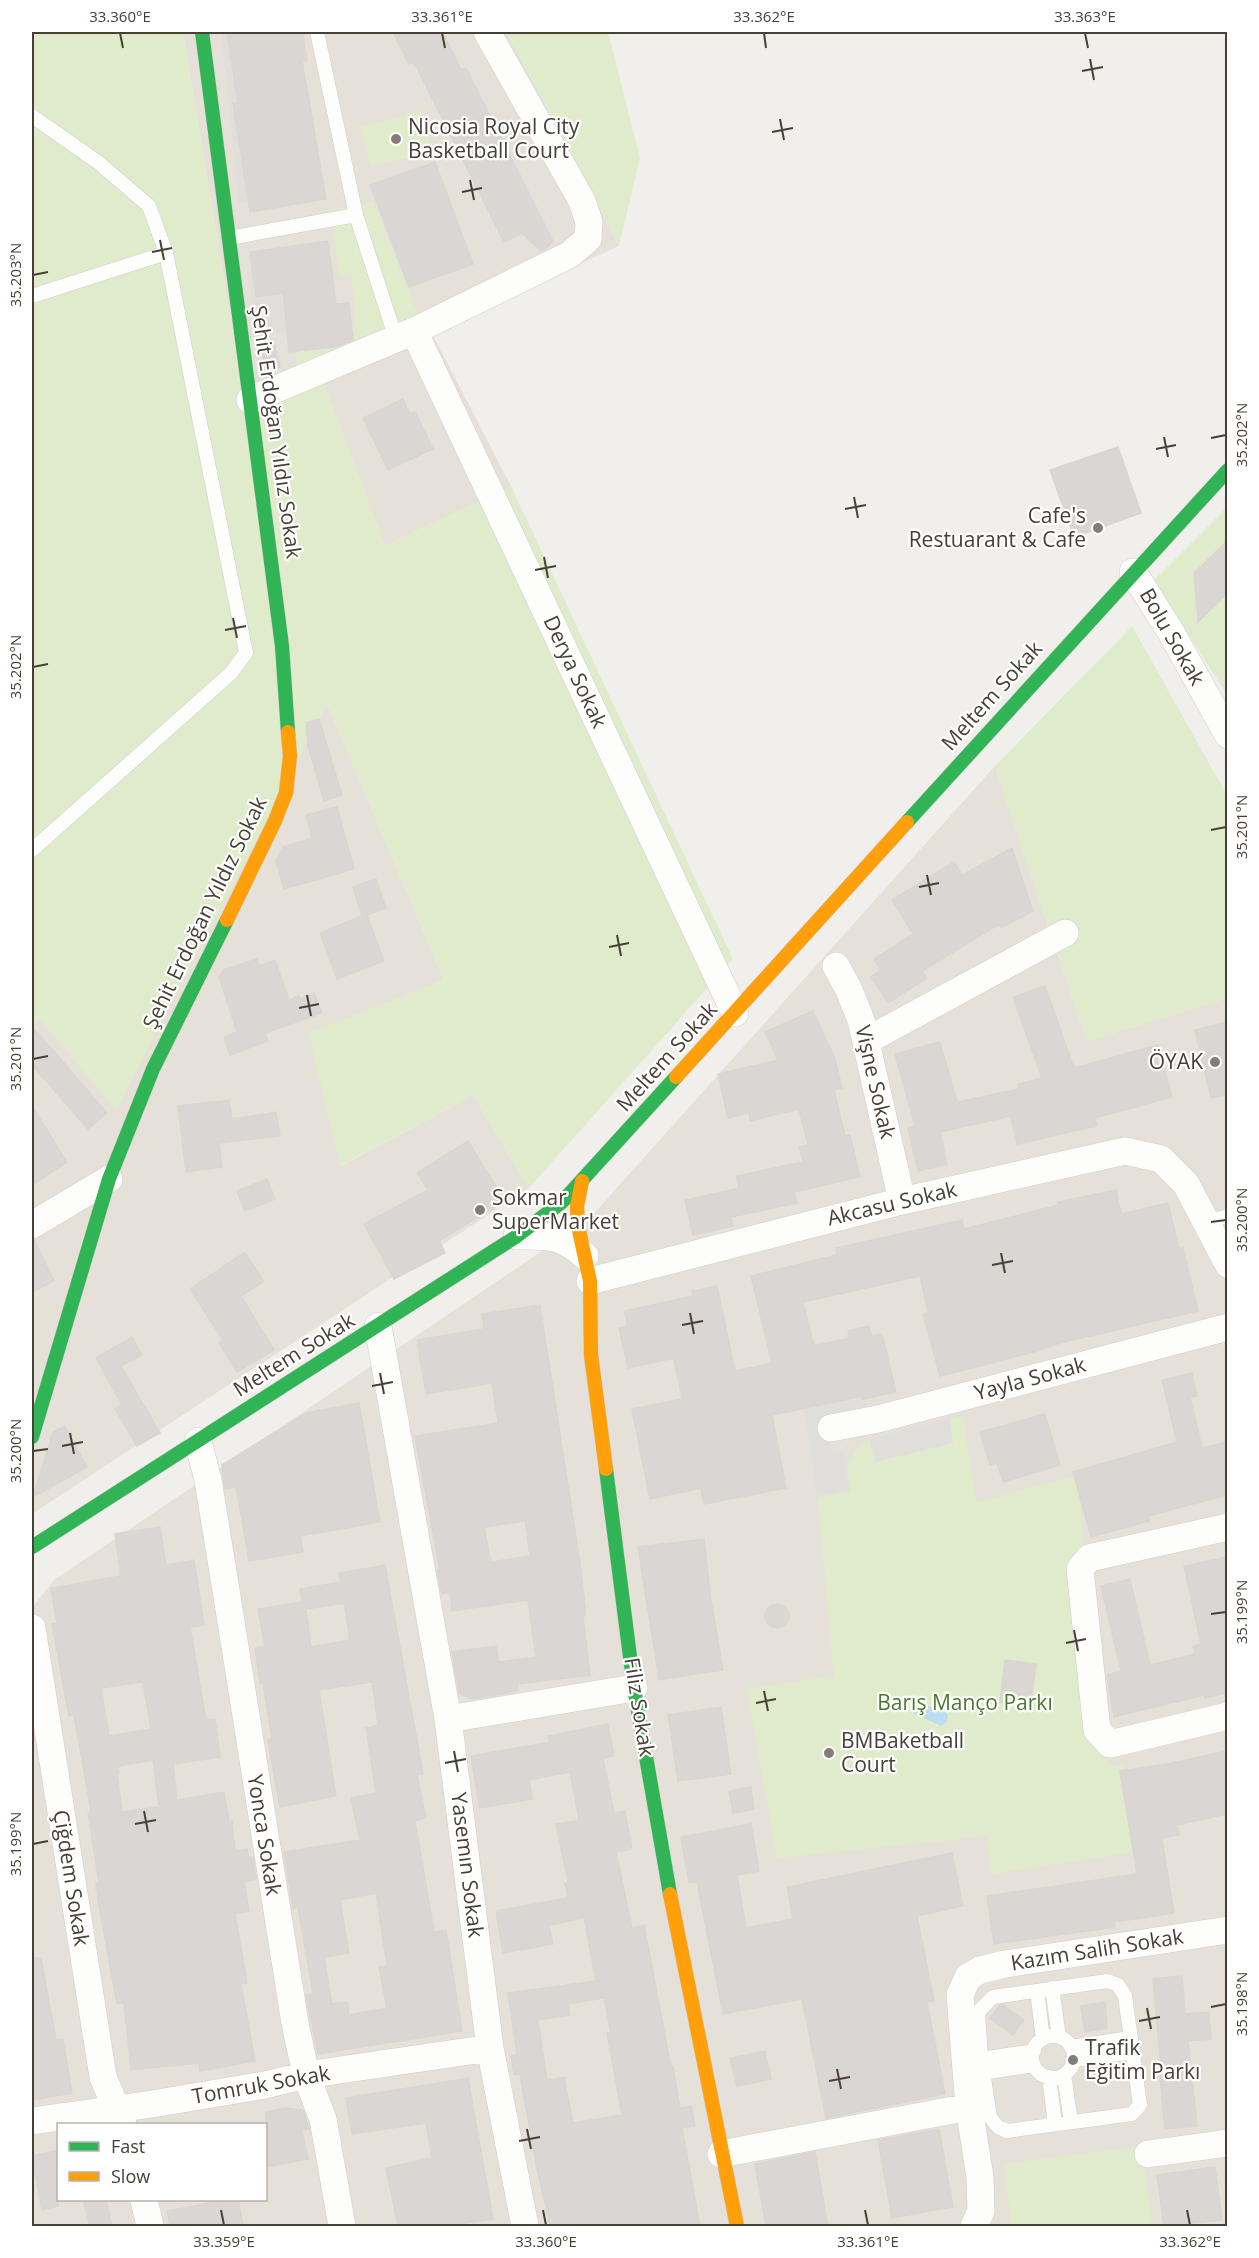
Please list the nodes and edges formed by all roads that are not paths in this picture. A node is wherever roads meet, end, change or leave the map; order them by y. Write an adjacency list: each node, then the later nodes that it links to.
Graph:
1 (202, 32): 6 (street, Şehit Erdoğan Yıldız Sokak)
2 (317, 32): 5 (lane)
3 (487, 32): 9 (street)
4 (32, 116): 7 (lane)
5 (356, 215): 6 (lane); 9 (lane)
6 (229, 238): 10 (street, Şehit Erdoğan Yıldız Sokak)
7 (166, 253): 8 (lane); 14 (lane)
8 (32, 296)
9 (405, 335): 10 (street); 17 (street, Derya Sokak)
10 (250, 400): 19 (street, Şehit Erdoğan Yıldız Sokak)
11 (1227, 470): 12 (street, Meltem Sokak)
12 (1133, 572): 13 (street, Bolu Sokak); 17 (street, Meltem Sokak)
13 (1227, 735)
14 (32, 850)
15 (1065, 933): 18 (street)
16 (836, 966): 18 (street, Vişne Sokak)
17 (735, 1013): 20 (street, Meltem Sokak)
18 (867, 1041): 21 (street, Vişne Sokak)
19 (109, 1179): 23 (street); 30 (street, Şehit Erdoğan Yıldız Sokak)
20 (582, 1181): 24 (street, Meltem Sokak); 26 (street, Filiz Sokak)
21 (902, 1201): 22 (street, Akcasu Sokak); 26 (street, Akcasu Sokak)
22 (1217, 1219): 25 (street, Akcasu Sokak)
23 (32, 1225)
24 (518, 1236): 26 (street); 27 (street, Meltem Sokak)
25 (1227, 1264)
26 (587, 1268): 35 (street, Filiz Sokak)
27 (378, 1326): 31 (street, Meltem Sokak); 37 (street, Yasemın Sokak)
28 (1227, 1327): 29 (street, Yayla Sokak)
29 (831, 1428)
30 (32, 1437)
31 (198, 1441): 33 (street, Meltem Sokak); 48 (street, Yonca Sokak)
32 (1227, 1527): 36 (street)
33 (32, 1547)
34 (32, 1628): 52 (street, Çiğdem Sokak)
35 (634, 1688): 37 (street); 57 (street, Filiz Sokak)
36 (1227, 1716)
37 (448, 1719): 44 (street, Yasemın Sokak)
38 (1227, 1930): 51 (street, Kazım Salih Sokak)
39 (1052, 1988): 40 (lane); 41 (lane); 43 (lane)
40 (1036, 1991): 42 (lane); 47 (lane)
41 (1059, 2037): 42 (lane); 45 (lane)
42 (1043, 2039): 46 (lane)
43 (1131, 2045): 45 (lane); 54 (lane)
44 (490, 2048): 48 (street, Tomruk Sokak); 62 (street, Yasemın Sokak)
45 (1072, 2054): 49 (lane)
46 (1034, 2058): 47 (lane); 50 (lane)
47 (982, 2066): 55 (lane)
48 (306, 2075): 52 (street, Tomruk Sokak); 61 (street, Yonca Sokak)
49 (1064, 2075): 50 (lane); 54 (lane)
50 (1049, 2077): 55 (lane)
51 (969, 2107): 57 (street); 64 (street)
52 (119, 2117): 53 (street, Tomruk Sokak)
53 (32, 2121)
54 (1071, 2122): 55 (lane)
55 (1055, 2124)
56 (1227, 2143): 58 (street)
57 (721, 2154): 63 (street, Filiz Sokak)
58 (1148, 2154)
59 (144, 2201): 60 (street)
60 (150, 2226)
61 (342, 2226)
62 (525, 2226)
63 (737, 2226)
64 (974, 2226)

